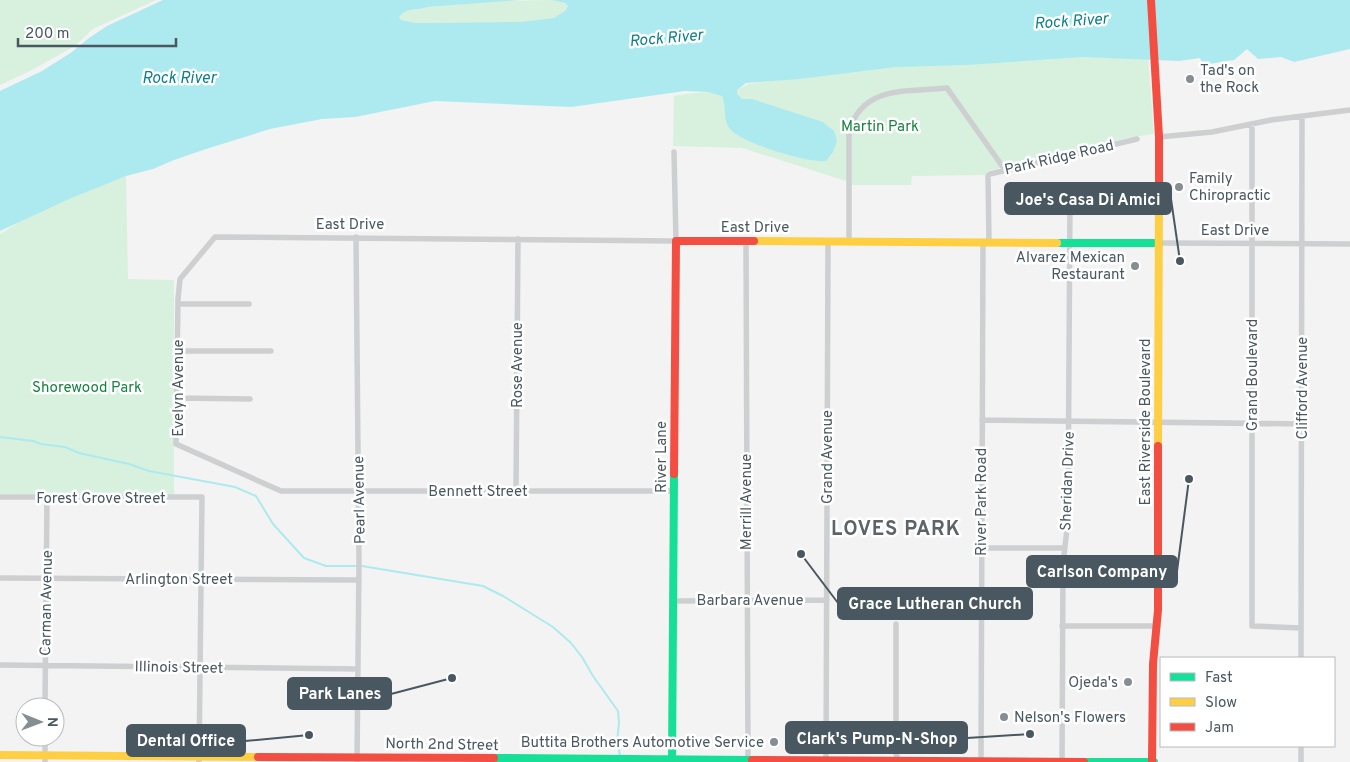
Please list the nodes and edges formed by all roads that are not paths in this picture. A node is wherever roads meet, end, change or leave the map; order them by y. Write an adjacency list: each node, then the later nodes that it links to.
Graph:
1 (1150, 0): 5 (main road, East Riverside Boulevard)
2 (1350, 110): 3 (street)
3 (1302, 117): 4 (street); 19 (street, Clifford Avenue)
4 (1252, 124): 5 (street); 20 (street, Grand Boulevard)
5 (1159, 138): 18 (main road, East Riverside Boulevard)
6 (1137, 139): 8 (street, Park Ridge Road)
7 (674, 152): 12 (street, River Lane)
8 (1005, 170): 16 (street); 17 (street, Park Ridge Road)
9 (1070, 200): 14 (street, Sheridan Drive)
10 (356, 237): 11 (street, East Drive); 22 (street, East Drive); 34 (street, Pearl Avenue)
11 (518, 239): 12 (street, East Drive); 36 (street, Rose Avenue)
12 (676, 241): 13 (main road, East Drive); 37 (main road, River Lane)
13 (746, 241): 15 (main road, East Drive); 46 (street, Merrill Avenue)
14 (1070, 241): 17 (main road, East Drive); 18 (main road, East Drive); 30 (street, Sheridan Drive)
15 (828, 242): 16 (main road, East Drive); 47 (street, Grand Avenue)
16 (848, 242): 17 (main road, East Drive)
17 (986, 242): 29 (street, River Park Road)
18 (1159, 243): 20 (street, East Drive); 31 (main road, East Riverside Boulevard)
19 (1302, 243): 20 (street, East Drive); 21 (street, East Drive); 33 (street, Clifford Avenue)
20 (1252, 244): 32 (street, Grand Boulevard)
21 (1350, 244)
22 (180, 279): 23 (street, Evelyn Avenue)
23 (178, 304): 24 (street); 25 (street, Evelyn Avenue)
24 (249, 304)
25 (177, 350): 26 (street); 27 (street, Evelyn Avenue)
26 (271, 351)
27 (177, 398): 28 (street); 35 (street, Evelyn Avenue)
28 (250, 398)
29 (982, 420): 30 (street); 40 (street, River Park Road)
30 (1069, 421): 31 (street); 41 (street, Sheridan Drive)
31 (1159, 422): 32 (street); 51 (main road, East Riverside Boulevard)
32 (1251, 422): 33 (street); 52 (street, Grand Boulevard)
33 (1302, 424): 52 (street, Clifford Avenue)
34 (358, 490): 35 (street, Bennett Street); 36 (street, Bennett Street); 42 (street, Pearl Avenue)
35 (281, 491)
36 (516, 491): 37 (street, Bennett Street)
37 (674, 491): 48 (main road, River Lane)
38 (0, 497): 39 (street, Forest Grove Street)
39 (47, 498): 44 (street, Carman Avenue); 45 (street, Forest Grove Street)
40 (981, 548): 41 (street); 72 (street, River Park Road)
41 (1064, 548): 50 (street, Sheridan Drive)
42 (359, 576): 45 (street, Arlington Street); 57 (street, Pearl Avenue)
43 (0, 578): 44 (street, Arlington Street)
44 (47, 578): 45 (street, Arlington Street); 55 (street, Carman Avenue)
45 (201, 580): 56 (street)
46 (746, 600): 47 (street, Barbara Avenue); 48 (street, Barbara Avenue); 69 (street, Merrill Avenue)
47 (827, 600): 70 (street, Grand Avenue)
48 (674, 601): 68 (main road, River Lane)
49 (896, 624): 71 (street)
50 (1062, 626): 51 (street); 73 (street, Sheridan Drive)
51 (1158, 626): 74 (main road, East Riverside Boulevard)
52 (1301, 628): 53 (street, Clifford Avenue)
53 (1301, 657)
54 (0, 665): 55 (street, Illinois Street)
55 (46, 666): 56 (street, Illinois Street); 58 (street, Carman Avenue)
56 (200, 668): 57 (street, Illinois Street); 62 (street)
57 (358, 669): 64 (street, Pearl Avenue)
58 (45, 697)
59 (1301, 747): 75 (street)
60 (0, 755): 61 (main road, North 2nd Street)
61 (45, 759): 62 (main road, North 2nd Street)
62 (199, 759): 63 (main road, North 2nd Street)
63 (233, 759): 65 (main road, North 2nd Street)
64 (357, 759): 65 (main road, North 2nd Street); 66 (main road, North 2nd Street)
65 (316, 760)
66 (403, 760): 67 (main road, North 2nd Street)
67 (519, 760): 68 (main road, North 2nd Street)
68 (673, 761): 69 (main road, North 2nd Street)
69 (748, 761): 70 (main road, North 2nd Street)
70 (826, 761): 71 (main road, North 2nd Street)
71 (899, 761): 72 (main road, North 2nd Street)
72 (981, 762): 73 (main road, North 2nd Street)
73 (1062, 762): 74 (main road, North 2nd Street)
74 (1153, 762)
75 (1301, 762)

